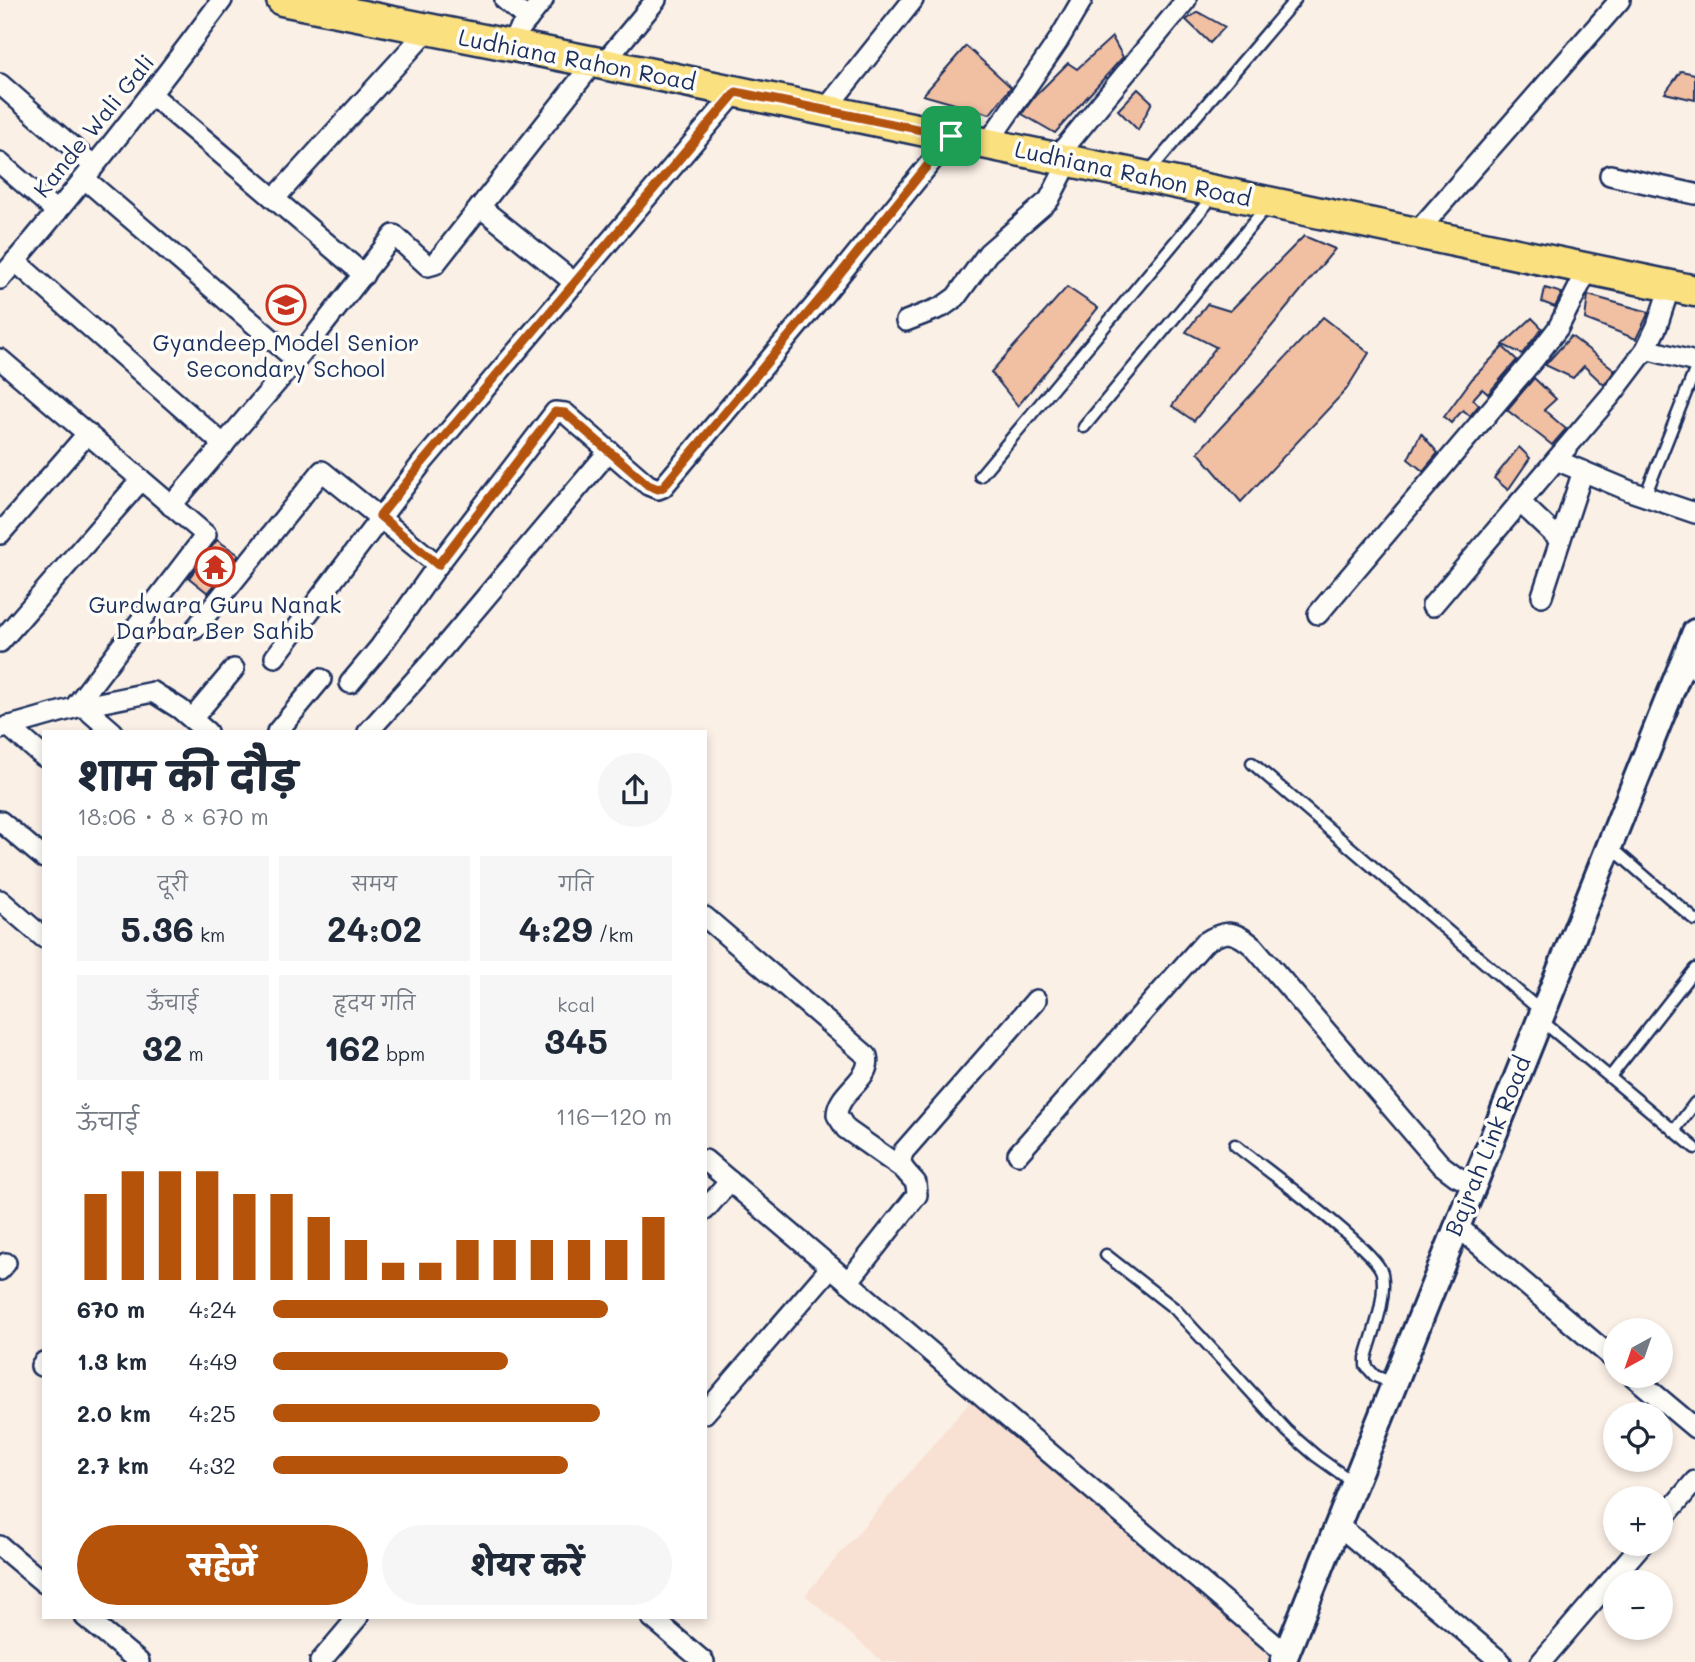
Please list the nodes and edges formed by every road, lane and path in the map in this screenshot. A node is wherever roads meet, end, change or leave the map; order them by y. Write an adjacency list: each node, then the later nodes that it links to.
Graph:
1 (222, 0): 18 (street, Kande Wali Gali)
2 (282, 0): 11 (main road, Ludhiana Rahon Road)
3 (505, 0): 12 (street)
4 (543, 0): 12 (street)
5 (656, 0): 15 (street)
6 (913, 0): 19 (street)
7 (1082, 0): 21 (street)
8 (1186, 0): 22 (street)
9 (1295, 0): 26 (lane)
10 (1620, 0): 33 (street)
11 (326, 5): 13 (main road, Ludhiana Rahon Road)
12 (528, 19): 14 (street)
13 (428, 30): 14 (main road, Ludhiana Rahon Road); 29 (street)
14 (507, 45): 15 (main road, Ludhiana Rahon Road)
15 (599, 63): 17 (main road, Ludhiana Rahon Road); 31 (street)
16 (2, 90): 24 (street)
17 (736, 92): 19 (main road, Ludhiana Rahon Road); 38 (street)
18 (152, 95): 24 (street, Kande Wali Gali); 29 (street)
19 (825, 110): 20 (main road, Ludhiana Rahon Road)
20 (951, 136): 21 (main road, Ludhiana Rahon Road); 49 (street)
21 (987, 144): 22 (main road, Ludhiana Rahon Road)
22 (1063, 159): 26 (main road, Ludhiana Rahon Road); 40 (street)
23 (0, 163): 32 (street)
24 (90, 173): 32 (street, Kande Wali Gali); 43 (street)
25 (1610, 175): 28 (street)
26 (1144, 177): 27 (main road, Ludhiana Rahon Road)
27 (1217, 192): 30 (main road, Ludhiana Rahon Road); 52 (lane)
28 (1695, 194)
29 (274, 200): 36 (street)
30 (1270, 202): 33 (main road, Ludhiana Rahon Road); 46 (lane)
31 (480, 207): 36 (street); 38 (street)
32 (57, 212): 34 (street, Kande Wali Gali)
33 (1416, 233): 35 (main road, Ludhiana Rahon Road)
34 (15, 261): 37 (street, Kande Wali Gali); 48 (street)
35 (1588, 269): 39 (main road, Ludhiana Rahon Road); 64 (street)
36 (364, 275): 43 (street)
37 (0, 279)
38 (575, 283): 58 (street)
39 (1683, 289): 41 (street)
40 (906, 321)
41 (1646, 349): 44 (street); 50 (street)
42 (0, 359): 47 (street)
43 (296, 360): 48 (street)
44 (1695, 362)
45 (1695, 370): 54 (lane)
46 (1084, 427)
47 (88, 433): 53 (street); 59 (street)
48 (223, 445): 56 (street)
49 (609, 451): 61 (street); 78 (street)
50 (1556, 460): 51 (street); 55 (street)
51 (1583, 471): 54 (street); 60 (street)
52 (980, 476)
53 (141, 480): 56 (street); 67 (street)
54 (1645, 496): 57 (street)
55 (1520, 502): 60 (street); 63 (street)
56 (171, 506): 73 (street)
57 (1695, 513)
58 (380, 516): 61 (street); 65 (street); 68 (street)
59 (0, 534)
60 (1560, 540): 62 (street)
61 (438, 565): 72 (street)
62 (1542, 596)
63 (1432, 606)
64 (1318, 614)
65 (195, 629)
66 (1695, 632): 69 (street, Bajrah Link Road)
67 (0, 642)
68 (275, 657)
69 (1690, 667): 82 (street, Bajrah Link Road)
70 (234, 669): 74 (street)
71 (321, 679): 77 (street)
72 (350, 683)
73 (79, 707): 74 (street); 75 (street); 76 (street)
74 (200, 725)
75 (4, 728): 79 (street)
76 (110, 730)
77 (279, 730)
78 (370, 730)
79 (42, 756)
80 (1252, 764): 90 (lane)
81 (0, 821): 83 (street)
82 (1610, 846): 86 (lane); 90 (street, Bajrah Link Road)
83 (42, 856)
84 (0, 900): 87 (street)
85 (707, 919): 98 (street)
86 (1695, 920)
87 (42, 936)
88 (1695, 969): 91 (lane)
89 (1036, 1000): 98 (street)
90 (1541, 1016): 91 (lane); 100 (street, Bajrah Link Road)
91 (1610, 1077): 93 (lane)
92 (1695, 1103): 93 (lane)
93 (1674, 1131): 95 (lane)
94 (1235, 1145): 107 (lane)
95 (1695, 1149)
96 (1018, 1154): 100 (street)
97 (707, 1162): 99 (street)
98 (902, 1169): 105 (street)
99 (730, 1181): 101 (street); 104 (street)
100 (1473, 1184): 102 (street, Bajrah Link Road)
101 (707, 1208)
102 (1456, 1225): 106 (street); 107 (street, Bajrah Link Road)
103 (1106, 1255): 112 (lane)
104 (831, 1268): 105 (street); 109 (street)
105 (848, 1282): 121 (street)
106 (1603, 1350)
107 (1394, 1383): 112 (street, Bajrah Link Road)
108 (1647, 1388): 110 (street)
109 (707, 1411)
110 (1695, 1428)
111 (1695, 1481): 113 (street)
112 (1354, 1483): 114 (street, Bajrah Link Road)
113 (1673, 1507)
114 (1338, 1525): 121 (street, Bajrah Link Road); 125 (street)
115 (0, 1546): 117 (street)
116 (1632, 1556): 126 (street)
117 (42, 1581)
118 (87, 1619): 122 (street)
119 (356, 1619): 123 (street)
120 (653, 1619): 124 (street)
121 (1284, 1658)
122 (139, 1662)
123 (320, 1662)
124 (704, 1662)
125 (1501, 1662)
126 (1541, 1662)

